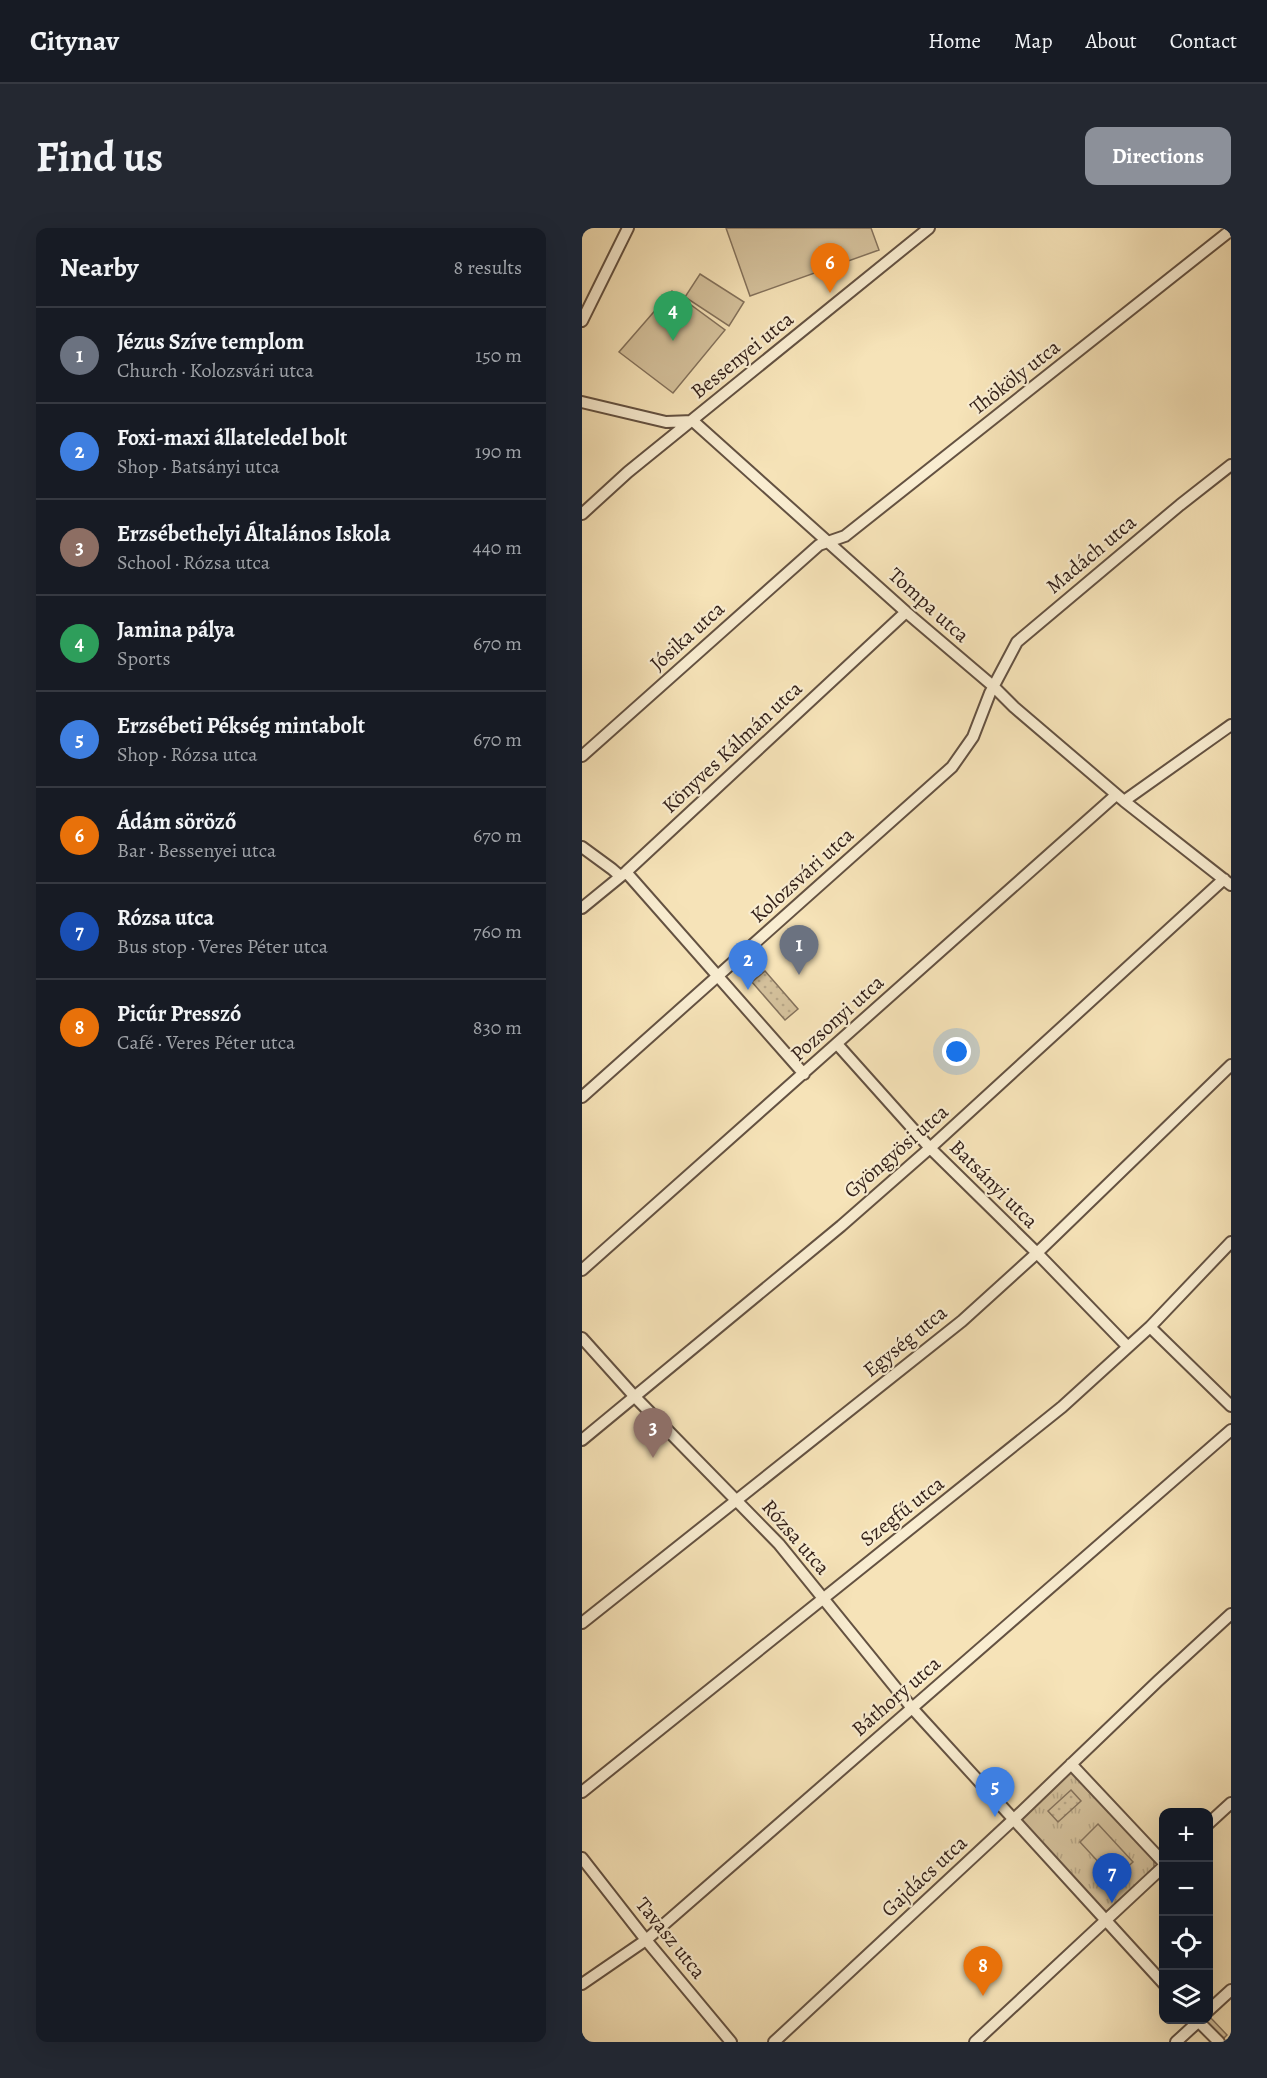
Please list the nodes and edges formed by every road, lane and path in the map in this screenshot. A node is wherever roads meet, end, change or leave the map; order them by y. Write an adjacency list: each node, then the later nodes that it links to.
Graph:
1 (628, 228): 4 (street)
2 (929, 228): 6 (street, Bessenyei utca)
3 (1231, 230): 9 (street, Thököly utca)
4 (582, 321)
5 (582, 402): 6 (street)
6 (693, 421): 8 (street, Bessenyei utca); 9 (street, Tompa utca)
7 (1231, 465): 11 (street, Madách utca)
8 (582, 514)
9 (825, 544): 10 (street, Tompa utca); 13 (street, Jósika utca)
10 (906, 612): 11 (street, Tompa utca); 16 (street, Könyves Kálmán utca)
11 (993, 686): 14 (street, Tompa utca); 19 (street, Kolozsvári utca)
12 (1231, 725): 14 (street, Pozsonyi utca)
13 (582, 756)
14 (1120, 798): 17 (street, Tompa utca); 20 (street, Pozsonyi utca)
15 (582, 847): 16 (street)
16 (623, 874): 18 (street, Könyves Kálmán utca); 19 (street)
17 (1228, 882): 24 (street, Gyöngyösi utca)
18 (582, 908)
19 (718, 976): 22 (street); 23 (street, Kolozsvári utca)
20 (837, 1044): 22 (street, Pozsonyi utca); 24 (street, Batsányi utca)
21 (1231, 1065): 26 (street, Egység utca)
22 (804, 1074): 27 (street, Pozsonyi utca)
23 (582, 1097)
24 (930, 1148): 26 (street, Batsányi utca); 31 (street, Gyöngyösi utca)
25 (1231, 1242): 28 (street, Szegfű utca)
26 (1037, 1253): 30 (street, Batsányi utca); 35 (street, Egység utca)
27 (582, 1270)
28 (1150, 1327): 30 (street, Szegfű utca); 32 (street)
29 (582, 1338): 31 (street, Rózsa utca)
30 (1128, 1347): 36 (street, Szegfű utca)
31 (635, 1396): 34 (street, Gyöngyösi utca); 35 (street, Rózsa utca)
32 (1231, 1406)
33 (1231, 1430): 39 (street, Báthory utca)
34 (582, 1440)
35 (738, 1500): 36 (street, Rózsa utca); 38 (street, Egység utca)
36 (822, 1598): 39 (street, Rózsa utca); 41 (street, Szegfű utca)
37 (1231, 1614): 40 (street, Gajdács utca)
38 (582, 1623)
39 (912, 1708): 43 (street, Rózsa utca); 49 (street, Báthory utca)
40 (1071, 1764): 43 (street, Gajdács utca); 46 (street)
41 (582, 1792)
42 (1231, 1803): 44 (street)
43 (1014, 1819): 48 (street, Rózsa utca); 57 (street, Gajdács utca)
44 (1213, 1820)
45 (582, 1858): 49 (street, Tavasz utca)
46 (1162, 1862)
47 (1159, 1869): 48 (street)
48 (1105, 1921): 50 (street, Rózsa utca); 58 (street)
49 (646, 1940): 51 (street, Báthory utca); 56 (street, Tavasz utca)
50 (1159, 1978)
51 (582, 1984)
52 (1231, 1990): 53 (street)
53 (1213, 2007)
54 (1194, 2024): 59 (street)
55 (1202, 2024): 60 (street)
56 (731, 2042)
57 (774, 2042)
58 (975, 2042)
59 (1176, 2042)
60 (1219, 2042)

